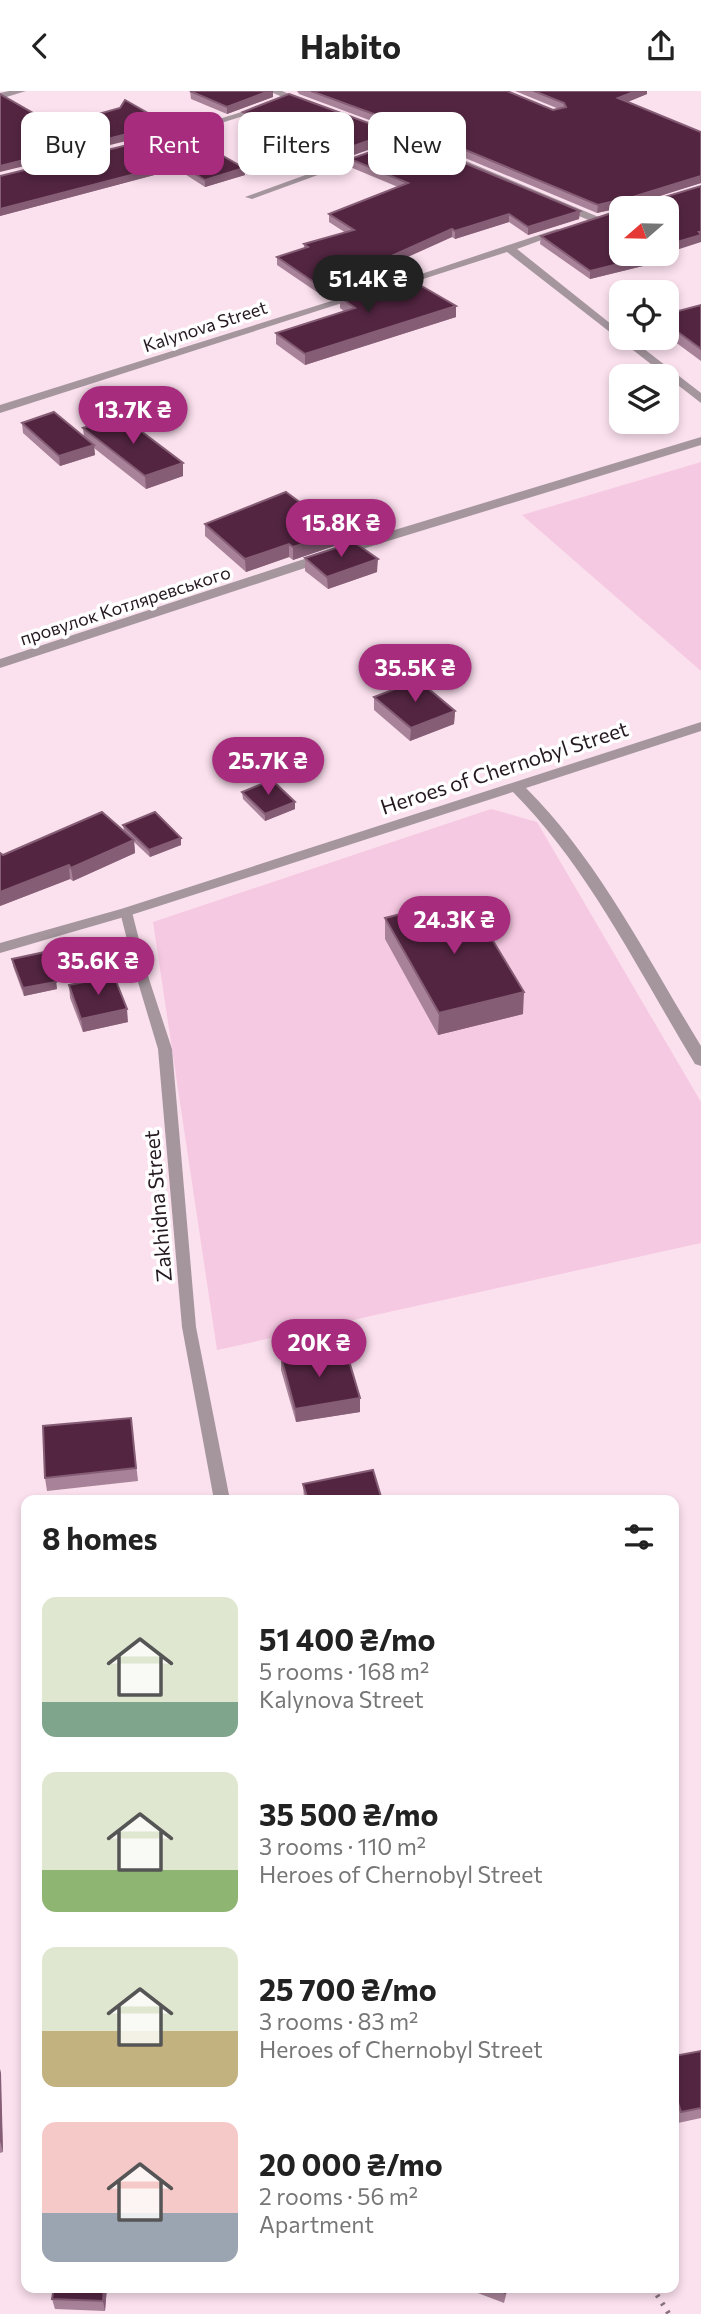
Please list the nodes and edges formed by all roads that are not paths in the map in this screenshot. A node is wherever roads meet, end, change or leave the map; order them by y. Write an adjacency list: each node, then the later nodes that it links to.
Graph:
1 (20, 91): 4 (street)
2 (273, 91): 5 (street)
3 (303, 91): 5 (street)
4 (0, 96)
5 (289, 97): 6 (street); 7 (street)
6 (325, 110)
7 (224, 122)
8 (362, 123): 9 (street)
9 (368, 125)
10 (368, 156): 12 (lane)
11 (466, 164): 13 (street, Kalynova Street)
12 (249, 197)
13 (509, 248): 14 (street); 17 (street, Kalynova Street)
14 (609, 327)
15 (639, 350): 16 (street)
16 (701, 399)
17 (0, 409)
18 (701, 441): 19 (street, провулок Котляревського)
19 (0, 664)
20 (701, 726): 21 (street, Heroes of Chernobyl Street)
21 (517, 787): 22 (street, Heroes of Chernobyl Street); 24 (street)
22 (126, 912): 23 (street, Heroes of Chernobyl Street); 25 (lane, Zakhidna Street)
23 (0, 948)
24 (701, 1060)
25 (221, 1495)

